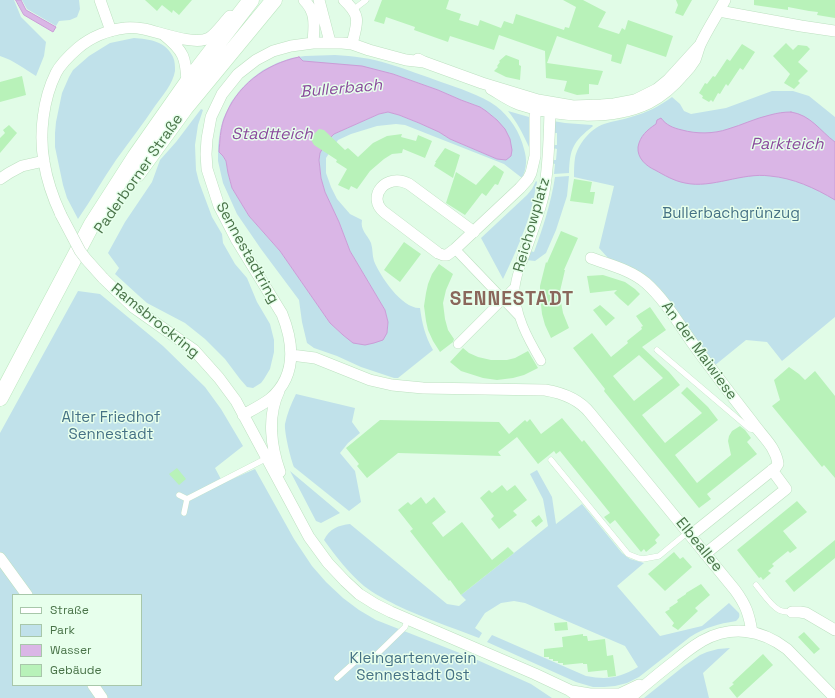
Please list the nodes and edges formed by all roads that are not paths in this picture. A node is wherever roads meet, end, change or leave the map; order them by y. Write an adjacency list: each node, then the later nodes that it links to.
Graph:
1 (100, 0): 12 (street)
2 (245, 0): 14 (street, Ramsbrockring)
3 (251, 0): 19 (main road, Paderborner Straße)
4 (274, 0): 36 (main road, Paderborner Straße)
5 (304, 0): 16 (street)
6 (319, 0): 15 (street)
7 (344, 0): 10 (street)
8 (366, 0): 10 (lane)
9 (725, 0): 11 (street)
10 (353, 10): 17 (street)
11 (719, 11): 13 (street); 18 (street)
12 (111, 31): 14 (street, Ramsbrockring); 24 (street, Ramsbrockring)
13 (835, 31)
14 (163, 34): 19 (street, Ramsbrockring)
15 (330, 42): 16 (street, Sennestadtring); 17 (street, Sennestadtring)
16 (313, 43): 35 (street, Sennestadtring)
17 (352, 44): 20 (street, Sennestadtring)
18 (699, 46): 20 (street, Sennestadtring); 21 (street, Sennestadtring)
19 (187, 83): 36 (main road, Paderborner Straße)
20 (537, 104): 21 (street, Sennestadtring); 22 (street)
21 (550, 112): 23 (street, Reichowplatz)
22 (535, 137): 23 (street); 26 (street)
23 (550, 139): 29 (street, Reichowplatz)
24 (44, 161): 25 (street); 40 (street, Ramsbrockring, bridge)
25 (0, 179)
26 (474, 232): 27 (street); 27 (street)
27 (455, 249): 31 (street, Reichowplatz)
28 (591, 258): 41 (street, An der Maiwiese)
29 (522, 260): 30 (street, Reichowplatz)
30 (515, 287): 31 (street, Reichowplatz); 32 (street, Reichowplatz)
31 (503, 300): 32 (street, Reichowplatz); 33 (street, Reichowplatz)
32 (520, 317): 37 (street, Reichowplatz)
33 (458, 344)
34 (657, 350): 41 (lane)
35 (291, 355): 38 (street, Sennestadtring); 49 (street, Elbeallee)
36 (20, 360): 39 (main road, Paderborner Straße)
37 (541, 360)
38 (283, 383): 40 (street, Sennestadtring); 46 (street, Ramsbrockring)
39 (0, 398)
40 (243, 415): 42 (street, Ramsbrockring)
41 (757, 430): 44 (street, An der Maiwiese)
42 (267, 457): 46 (street, Ramsbrockring); 47 (lane)
43 (551, 460): 49 (lane)
44 (772, 470): 49 (street); 50 (street)
45 (179, 495): 47 (lane)
46 (287, 496): 55 (street, Ramsbrockring)
47 (187, 499): 48 (lane)
48 (184, 514)
49 (689, 534): 50 (street, Elbeallee)
50 (705, 554): 57 (street, Elbeallee)
51 (0, 558): 53 (street)
52 (756, 585): 54 (lane)
53 (26, 594)
54 (792, 612): 56 (street)
55 (407, 620): 59 (lane); 61 (street, Ramsbrockring)
56 (835, 630)
57 (752, 632): 58 (street, Ramsbrockring); 66 (street)
58 (655, 676): 62 (street, Ramsbrockring); 65 (street, Ramsbrockring)
59 (337, 678)
60 (94, 686): 63 (street)
61 (569, 690): 62 (street, Ramsbrockring); 64 (street, Ramsbrockring)
62 (601, 696)
63 (102, 698)
64 (580, 698)
65 (630, 698)
66 (835, 698)

